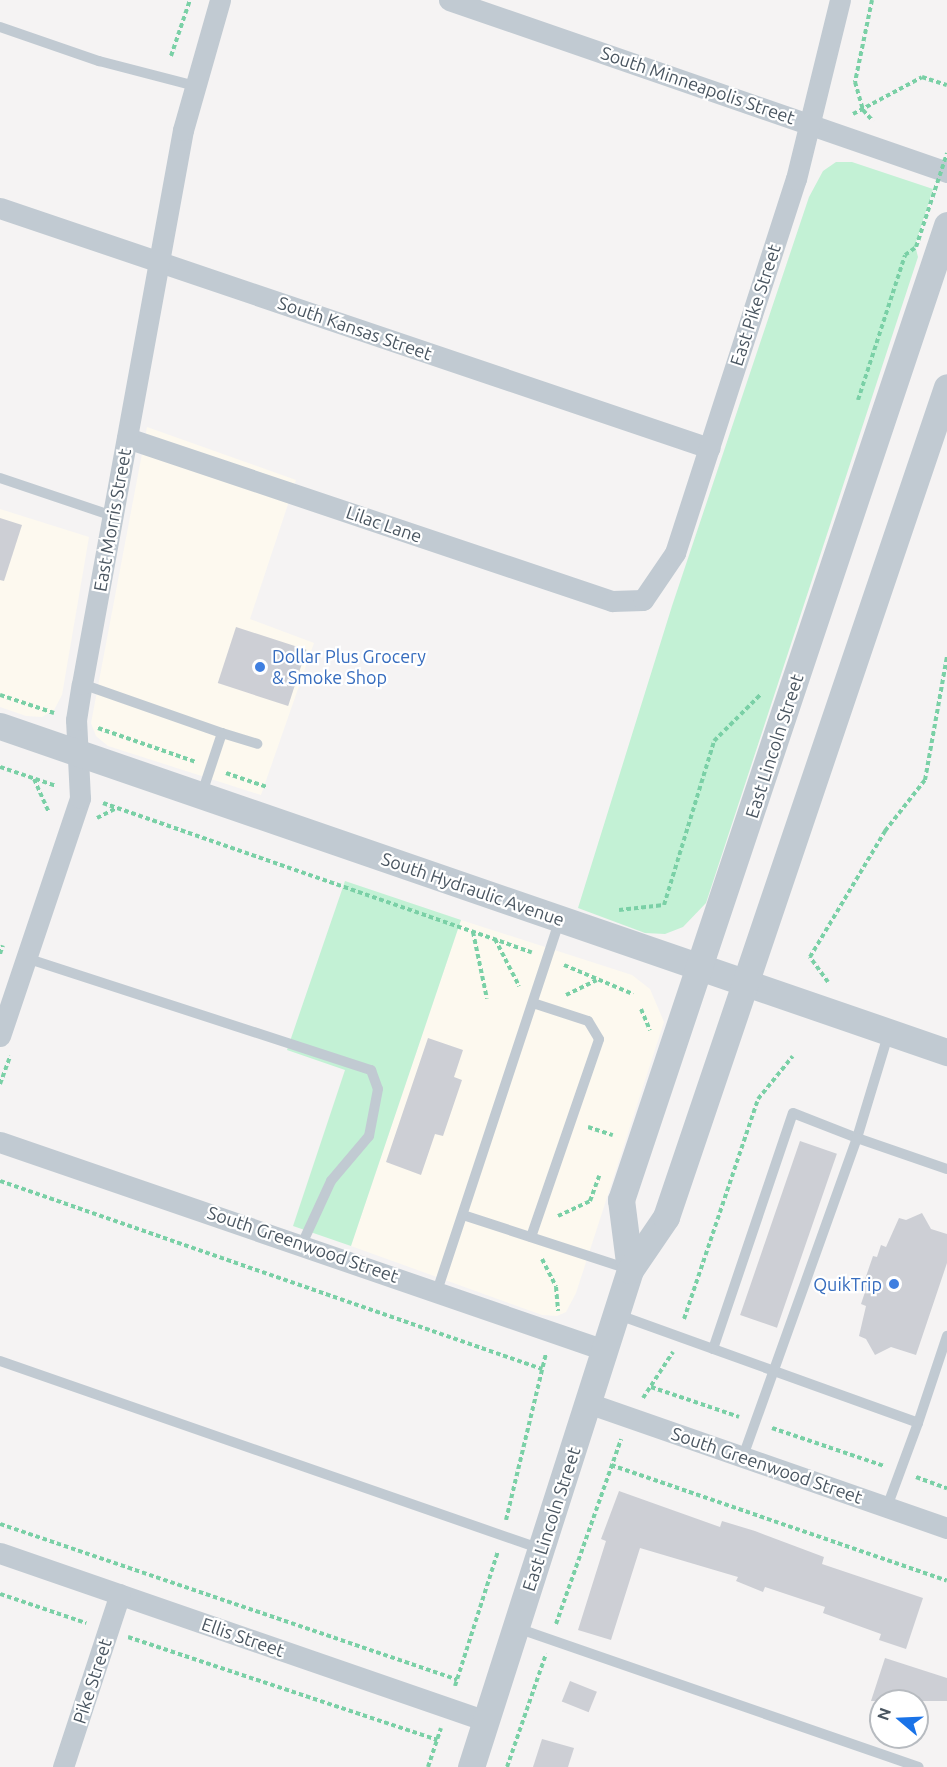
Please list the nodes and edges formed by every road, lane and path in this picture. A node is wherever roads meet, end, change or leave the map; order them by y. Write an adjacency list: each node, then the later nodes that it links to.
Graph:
1 (190, 0): 7 (path)
2 (220, 0): 9 (street, East Morris Street)
3 (449, 0): 11 (street, South Minneapolis Street)
4 (840, 0): 11 (street, East Pike Street)
5 (872, 0): 12 (path)
6 (0, 27): 9 (lane)
7 (171, 56)
8 (947, 85): 10 (path)
9 (196, 86): 18 (street, East Morris Street)
10 (881, 99)
11 (809, 123): 15 (street, South Minneapolis Street); 22 (street, East Pike Street)
12 (879, 127)
13 (939, 146): 14 (path)
14 (947, 151): 20 (path, bridge)
15 (947, 172)
16 (0, 208): 18 (street, South Kansas Street)
17 (947, 225): 50 (street, East Lincoln Street)
18 (159, 262): 21 (street, East Morris Street); 22 (street, South Kansas Street)
19 (947, 387): 52 (street, East Lincoln Street)
20 (854, 411)
21 (127, 438): 24 (street, East Morris Street); 25 (street, Lilac Lane)
22 (709, 448): 25 (street, East Pike Street)
23 (0, 478): 24 (lane)
24 (113, 516): 27 (street, East Morris Street)
25 (643, 600)
26 (947, 656): 53 (path)
27 (82, 684): 30 (street, East Morris Street); 32 (lane)
28 (765, 691): 42 (path)
29 (0, 695): 30 (path)
30 (76, 720): 34 (street, East Morris Street); 36 (path)
31 (0, 726): 34 (street, South Hydraulic Avenue)
32 (222, 733): 33 (lane); 36 (lane)
33 (257, 744)
34 (78, 753): 39 (street, East Morris Street); 40 (street, South Hydraulic Avenue)
35 (0, 767): 37 (path)
36 (210, 767): 38 (path); 40 (lane)
37 (34, 779): 39 (path); 41 (path)
38 (278, 791)
39 (80, 795): 44 (path); 48 (street, East Morris Street)
40 (201, 796): 43 (street, South Hydraulic Avenue)
41 (46, 821)
42 (616, 910)
43 (560, 919): 49 (lane); 50 (street, South Hydraulic Avenue)
44 (473, 931): 45 (path); 57 (path)
45 (495, 939): 49 (path); 54 (path)
46 (4, 943): 47 (path)
47 (0, 954)
48 (26, 958): 61 (street, East Morris Street); 76 (lane)
49 (547, 958): 51 (path); 58 (lane)
50 (700, 968): 52 (street, South Hydraulic Avenue); 77 (street, East Lincoln Street)
51 (597, 979): 55 (path); 56 (path)
52 (748, 984): 60 (street, South Hydraulic Avenue); 77 (street, East Lincoln Street)
53 (831, 986)
54 (520, 988)
55 (633, 994)
56 (564, 996)
57 (487, 999)
58 (533, 1003): 73 (lane); 74 (lane)
59 (641, 1010): 62 (path)
60 (890, 1032): 63 (street, South Hydraulic Avenue); 67 (lane)
61 (0, 1035)
62 (646, 1041)
63 (947, 1052)
64 (617, 1125): 66 (path)
65 (584, 1126): 66 (path)
66 (613, 1135): 69 (path)
67 (857, 1138): 71 (lane); 82 (lane); 86 (lane)
68 (0, 1142): 76 (street, South Greenwood Street)
69 (609, 1146)
70 (601, 1168): 75 (path)
71 (947, 1169)
72 (0, 1181): 85 (path)
73 (463, 1215): 74 (lane); 78 (lane)
74 (531, 1237): 75 (lane)
75 (547, 1243): 77 (lane); 80 (path)
76 (302, 1244): 78 (street, South Greenwood Street)
77 (630, 1270): 79 (street, East Lincoln Street)
78 (437, 1291): 80 (street, South Greenwood Street)
79 (616, 1314): 82 (lane); 83 (street, East Lincoln Street)
80 (552, 1331): 83 (street, South Greenwood Street); 85 (path)
81 (947, 1336): 90 (lane)
82 (713, 1349): 86 (lane)
83 (604, 1350): 88 (street, East Lincoln Street)
84 (0, 1361): 98 (lane)
85 (542, 1369): 98 (path)
86 (776, 1372): 89 (lane); 90 (lane)
87 (651, 1387): 89 (path)
88 (588, 1403): 91 (street, South Greenwood Street); 99 (street, East Lincoln Street)
89 (756, 1423): 91 (lane); 93 (path)
90 (918, 1423): 93 (lane)
91 (743, 1457): 95 (street, South Greenwood Street)
92 (611, 1465): 101 (path)
93 (900, 1472): 94 (path); 95 (lane)
94 (947, 1488)
95 (887, 1507): 97 (street, South Greenwood Street)
96 (0, 1524): 106 (path)
97 (947, 1528)
98 (502, 1536): 99 (lane); 106 (path)
99 (541, 1549): 104 (street, East Lincoln Street)
100 (0, 1553): 103 (street, Ellis Street)
101 (947, 1581)
102 (0, 1594): 105 (path)
103 (120, 1594): 105 (street, Pike Street); 107 (street, Ellis Street)
104 (516, 1627): 108 (street, East Lincoln Street); 113 (lane)
105 (108, 1630): 109 (path); 110 (street, Pike Street)
106 (457, 1680): 107 (path)
107 (448, 1707): 108 (street, Ellis Street); 109 (path)
108 (486, 1721): 112 (street, East Lincoln Street)
109 (437, 1740): 111 (path)
110 (63, 1767)
111 (428, 1767)
112 (471, 1767)
113 (919, 1767)

